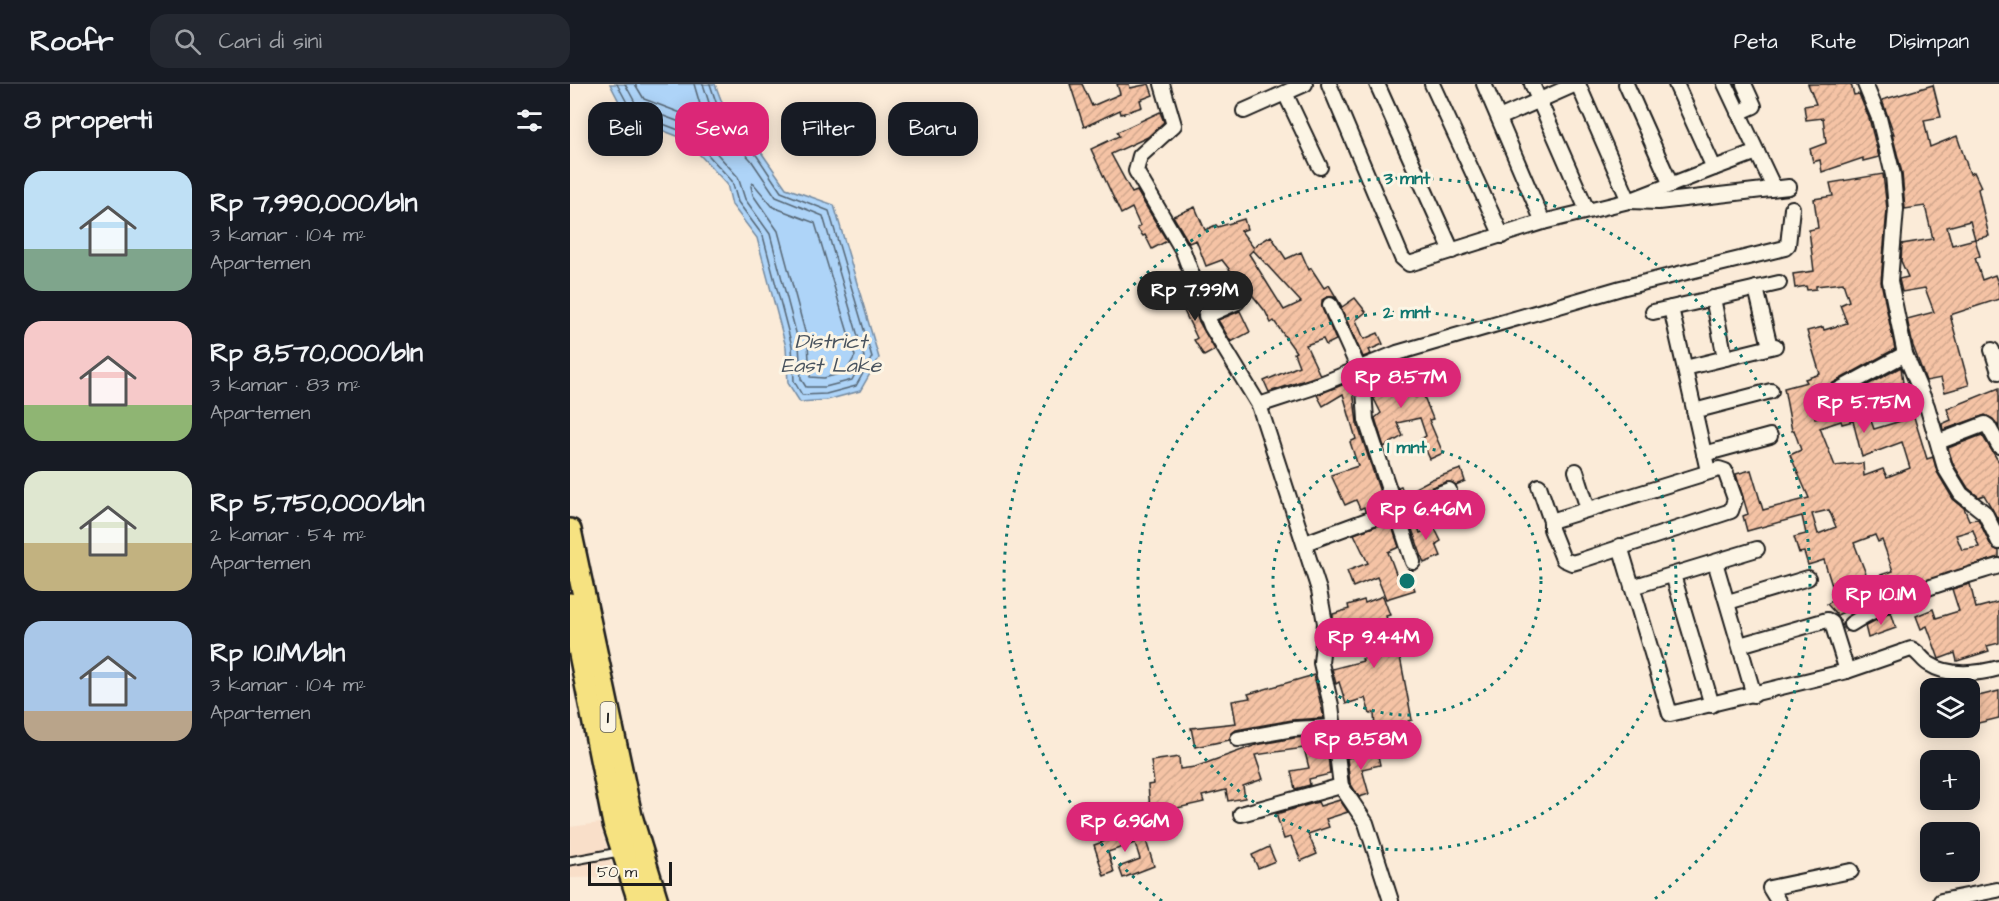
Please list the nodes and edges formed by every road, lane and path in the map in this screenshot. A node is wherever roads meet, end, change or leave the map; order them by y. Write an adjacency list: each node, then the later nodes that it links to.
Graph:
1 (1162, 84): 38 (street)
2 (1305, 84): 14 (street)
3 (1329, 84): 30 (street)
4 (1377, 84): 30 (street)
5 (1432, 84): 29 (street)
6 (1484, 84): 18 (street)
7 (1532, 84): 15 (street)
8 (1577, 84): 15 (street); 25 (street)
9 (1626, 84): 22 (street)
10 (1676, 84): 21 (street)
11 (1725, 84): 17 (street)
12 (1744, 84): 17 (street)
13 (1865, 84): 40 (street)
14 (1285, 93): 16 (street); 20 (street)
15 (1539, 100): 18 (street); 27 (street)
16 (1244, 111)
17 (1738, 113): 19 (street)
18 (1499, 118): 28 (street)
19 (1756, 152): 21 (street); 24 (street)
20 (1320, 166)
21 (1714, 168): 22 (street)
22 (1671, 185): 25 (street)
23 (1789, 187): 24 (street)
24 (1774, 189): 25 (street)
25 (1629, 201): 27 (street)
26 (1792, 208): 42 (street)
27 (1587, 210): 28 (street)
28 (1543, 222): 29 (street)
29 (1502, 236): 30 (street)
30 (1452, 251)
31 (1779, 283): 32 (street)
32 (1756, 288): 33 (street); 41 (street)
33 (1713, 298): 36 (street); 41 (street)
34 (1237, 302): 38 (street)
35 (1330, 304): 42 (street)
36 (1671, 308): 37 (street); 43 (street)
37 (1653, 312)
38 (1206, 316): 47 (street)
39 (1992, 350): 44 (street)
40 (1905, 354): 46 (street); 50 (street)
41 (1725, 358): 43 (street)
42 (1358, 368): 47 (street); 58 (street)
43 (1685, 368): 48 (street)
44 (1999, 372)
45 (1771, 391): 48 (street)
46 (1815, 403)
47 (1259, 405): 62 (street)
48 (1694, 411): 52 (street)
49 (1770, 436): 52 (street)
50 (1938, 442): 51 (street); 61 (street)
51 (1999, 446)
52 (1704, 454): 54 (street)
53 (1576, 471): 57 (street)
54 (1707, 471): 57 (street); 63 (street)
55 (1539, 486): 59 (street)
56 (1449, 490): 58 (street)
57 (1588, 509): 59 (street)
58 (1396, 511): 62 (street); 65 (street)
59 (1551, 521): 63 (street)
60 (570, 530): 88 (highway, 1)
61 (1999, 542)
62 (1305, 543): 79 (street)
63 (1620, 546): 70 (street)
64 (1757, 549): 66 (street)
65 (1413, 562)
66 (1715, 562): 68 (street); 71 (street)
67 (1999, 566): 73 (street)
68 (1673, 575): 70 (street); 78 (street)
69 (1808, 578): 71 (street)
70 (1632, 587): 78 (street)
71 (1728, 602): 74 (street)
72 (570, 604): 83 (highway, 1)
73 (1851, 624)
74 (1740, 645): 76 (street); 77 (street)
75 (1999, 668): 76 (street)
76 (1847, 671): 77 (street)
77 (1754, 695): 78 (street)
78 (1712, 705)
79 (1334, 727): 80 (street); 81 (street)
80 (1238, 739)
81 (1341, 786): 82 (street); 89 (street)
82 (1241, 814)
83 (621, 852): 84 (lane); 87 (highway, 1)
84 (570, 861)
85 (1851, 871): 90 (street)
86 (1997, 890): 91 (street)
87 (639, 901)
88 (657, 901)
89 (1391, 901)
90 (1778, 901)
91 (1941, 901)

